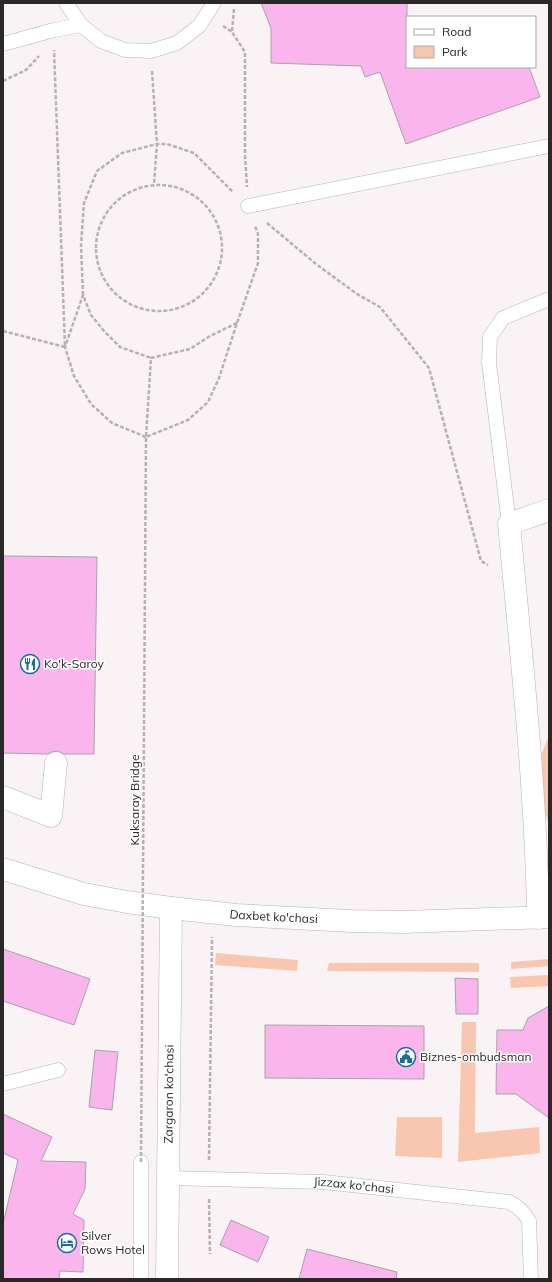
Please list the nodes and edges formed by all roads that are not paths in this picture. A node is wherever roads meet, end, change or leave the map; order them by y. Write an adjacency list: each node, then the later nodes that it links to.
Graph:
1 (66, 3): 3 (lane)
2 (214, 3): 3 (lane)
3 (81, 25): 4 (lane)
4 (3, 44)
5 (549, 146): 6 (lane)
6 (248, 206)
7 (549, 299): 9 (lane)
8 (549, 510): 9 (street)
9 (509, 524): 14 (street)
10 (56, 763): 11 (street)
11 (3, 797)
12 (3, 869): 13 (street, Daxbet ko'chasi)
13 (171, 908): 14 (street, Daxbet ko'chasi); 18 (street, Zargaron ko'chasi)
14 (544, 917)
15 (58, 1070): 16 (lane)
16 (3, 1084)
17 (141, 1162): 19 (lane)
18 (169, 1178): 20 (street, Zargaron ko'chasi); 21 (lane, Jizzax ko'chasi)
19 (141, 1279)
20 (167, 1279)
21 (531, 1279)

